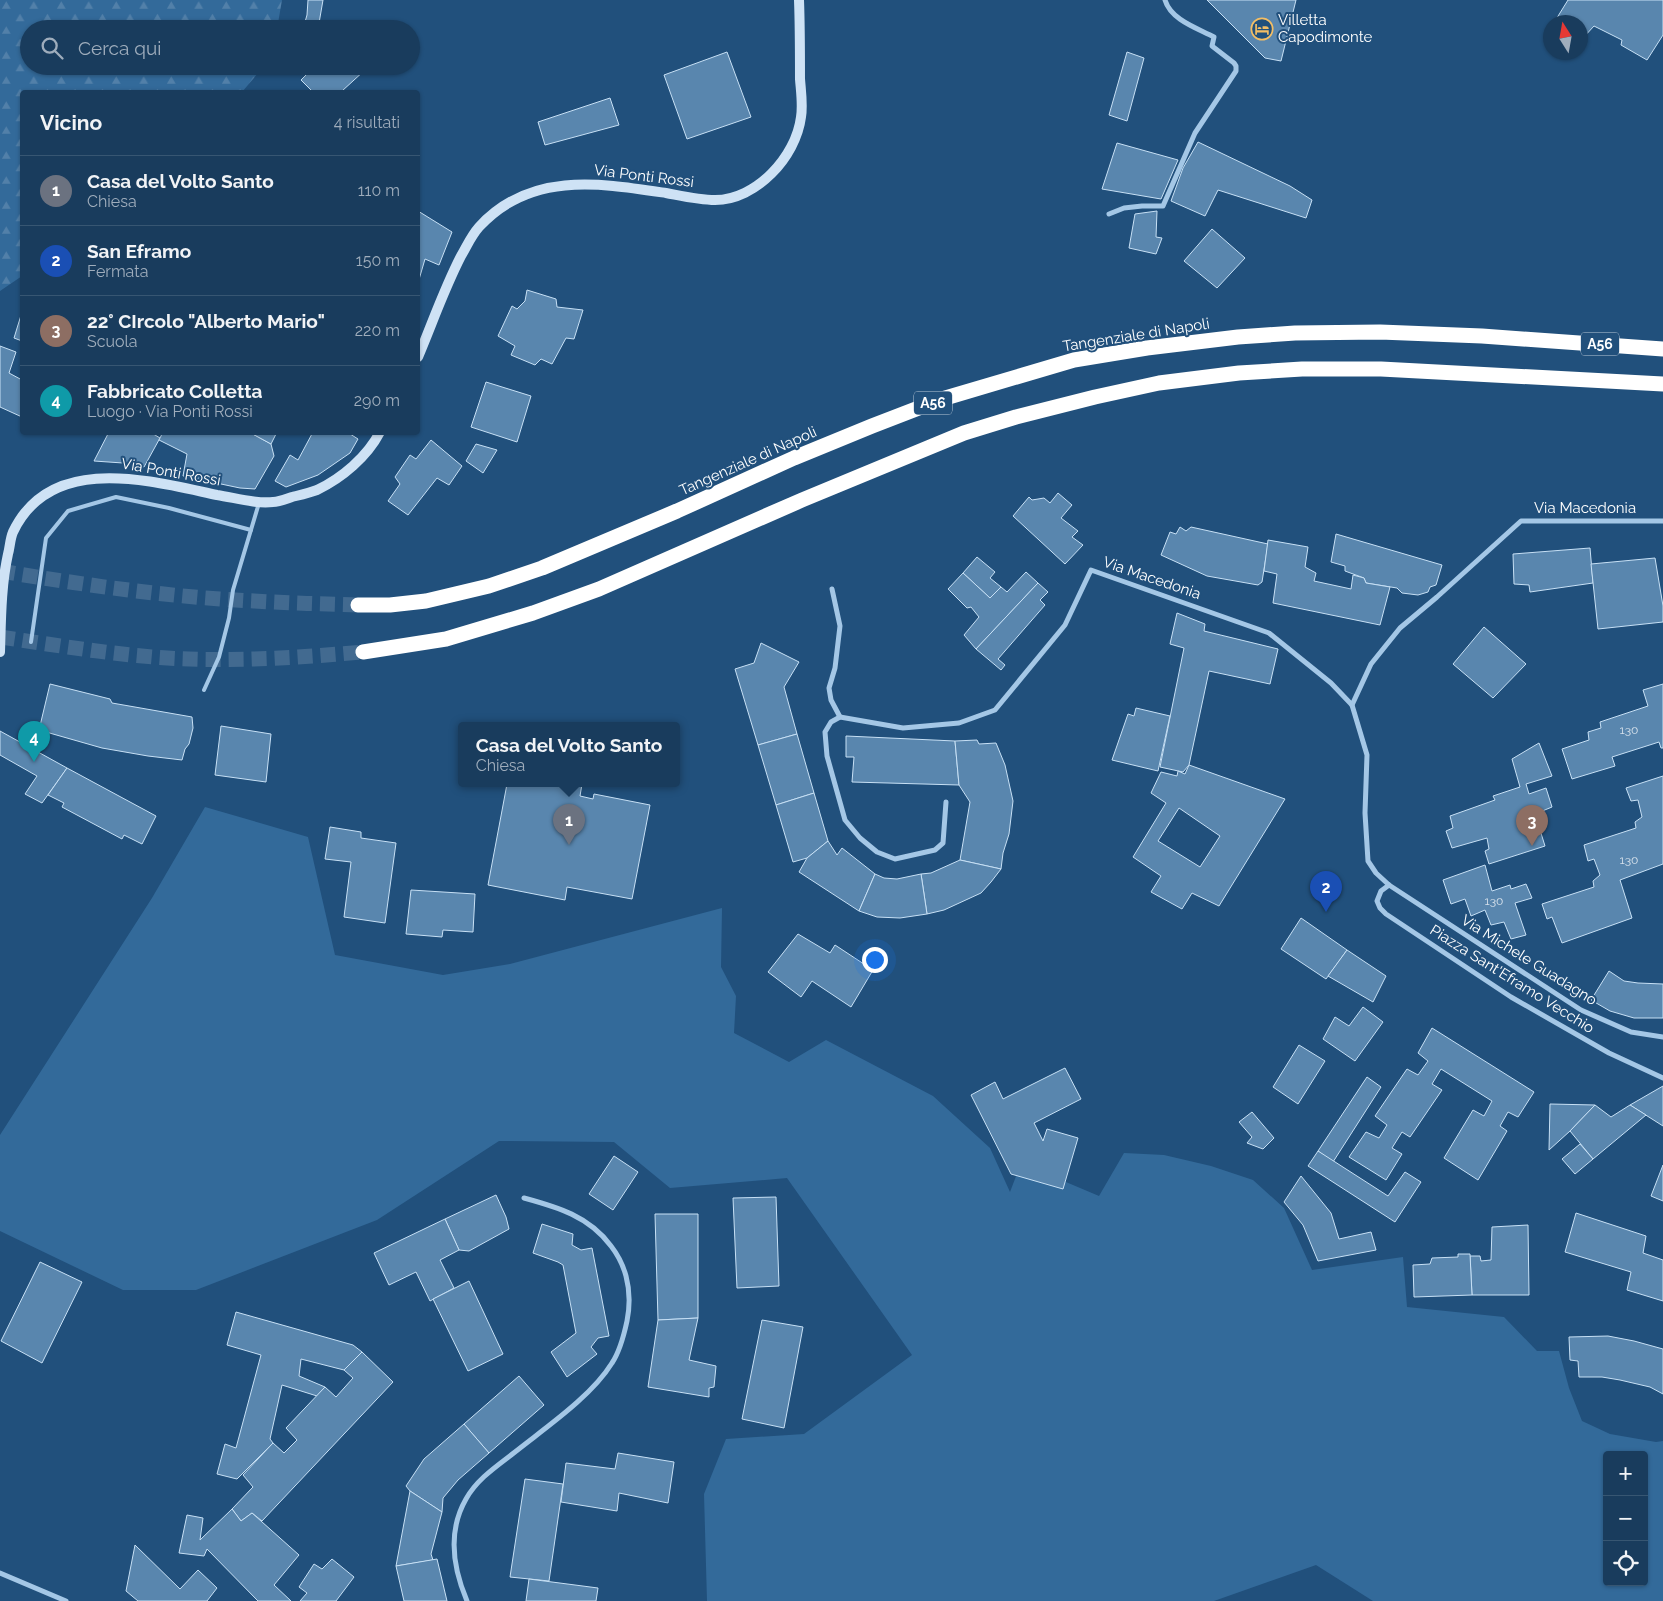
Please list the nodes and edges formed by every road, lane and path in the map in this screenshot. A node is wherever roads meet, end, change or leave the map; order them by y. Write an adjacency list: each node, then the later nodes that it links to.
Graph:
1 (799, 0): 5 (street, Via Ponti Rossi)
2 (1165, 0): 3 (street)
3 (1109, 214)
4 (1663, 348): 12 (highway, Tangenziale di Napoli / A56)
5 (420, 352)
6 (1663, 384): 15 (highway, A56)
7 (378, 435): 8 (street, Via Ponti Rossi)
8 (260, 502): 10 (lane); 14 (street, Via Ponti Rossi)
9 (1663, 521): 17 (street, Via Macedonia)
10 (251, 530): 13 (lane); 16 (lane)
11 (832, 589): 18 (street)
12 (358, 605)
13 (31, 642)
14 (0, 652)
15 (363, 652)
16 (204, 690)
17 (1352, 705): 18 (street, Via Macedonia); 20 (street, Via Macedonia)
18 (840, 718): 19 (street)
19 (946, 802)
20 (1389, 885): 21 (street, Via Michele Guadagno); 22 (street, Piazza Sant'Eframo Vecchio)
21 (1663, 1037)
22 (1662, 1078)
23 (524, 1198): 26 (street)
24 (0, 1573): 25 (street)
25 (66, 1601)
26 (467, 1601)

